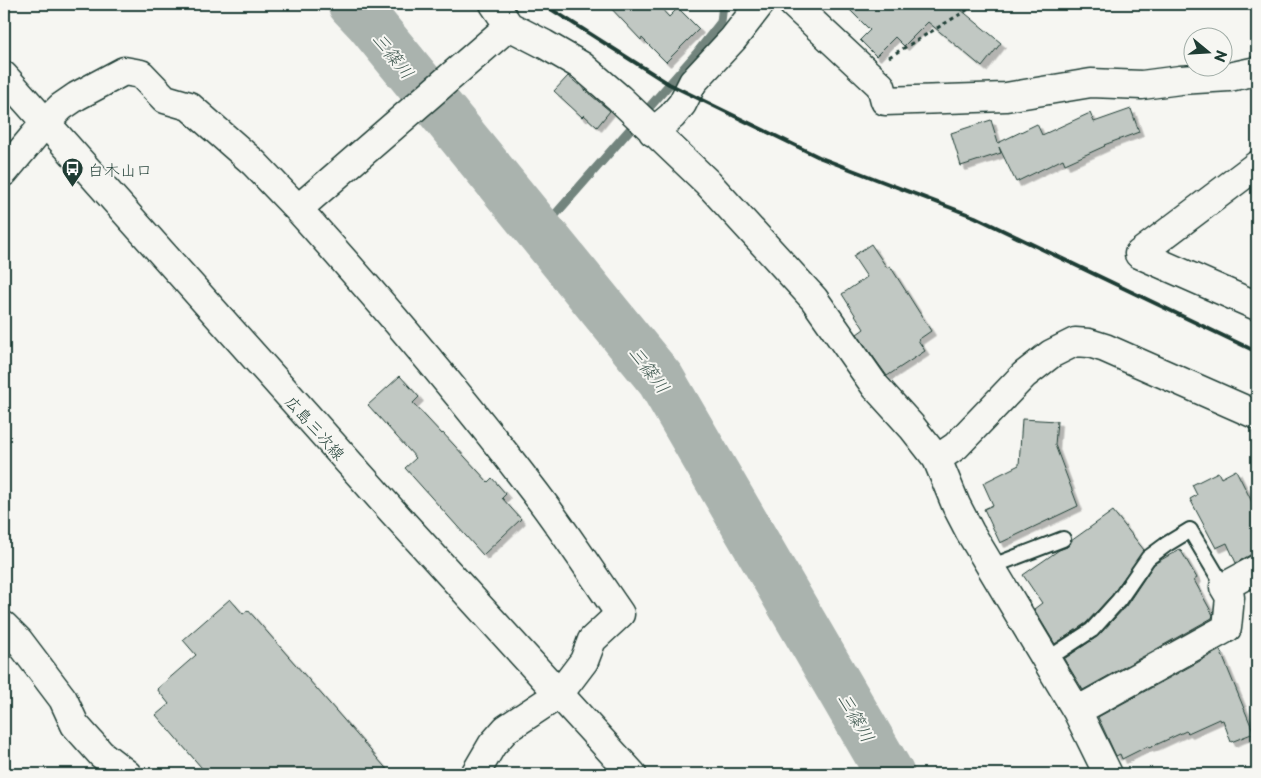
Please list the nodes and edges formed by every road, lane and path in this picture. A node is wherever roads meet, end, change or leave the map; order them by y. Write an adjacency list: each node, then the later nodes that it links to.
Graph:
1 (494, 4): 5 (street)
2 (760, 4): 10 (street)
3 (793, 4): 7 (street)
4 (978, 4): 7 (path)
5 (504, 29): 10 (street); 13 (street)
6 (1257, 71): 7 (street)
7 (865, 72)
8 (4, 76): 9 (street, 広島三次線)
9 (45, 122): 12 (street); 13 (street); 23 (street, 広島三次線)
10 (653, 132): 16 (street)
11 (1257, 165): 14 (street)
12 (4, 172)
13 (304, 204): 23 (street)
14 (1257, 306)
15 (1257, 415): 16 (street)
16 (938, 459): 18 (street)
17 (1063, 539): 18 (lane)
18 (990, 567): 22 (street)
19 (1257, 569): 20 (street)
20 (1224, 587): 22 (lane); 24 (street)
21 (4, 626): 25 (street)
22 (1046, 660): 24 (street)
23 (559, 694): 26 (street); 27 (street, 広島三次線)
24 (1077, 710): 28 (street)
25 (127, 774)
26 (475, 774)
27 (632, 774)
28 (1108, 774)

